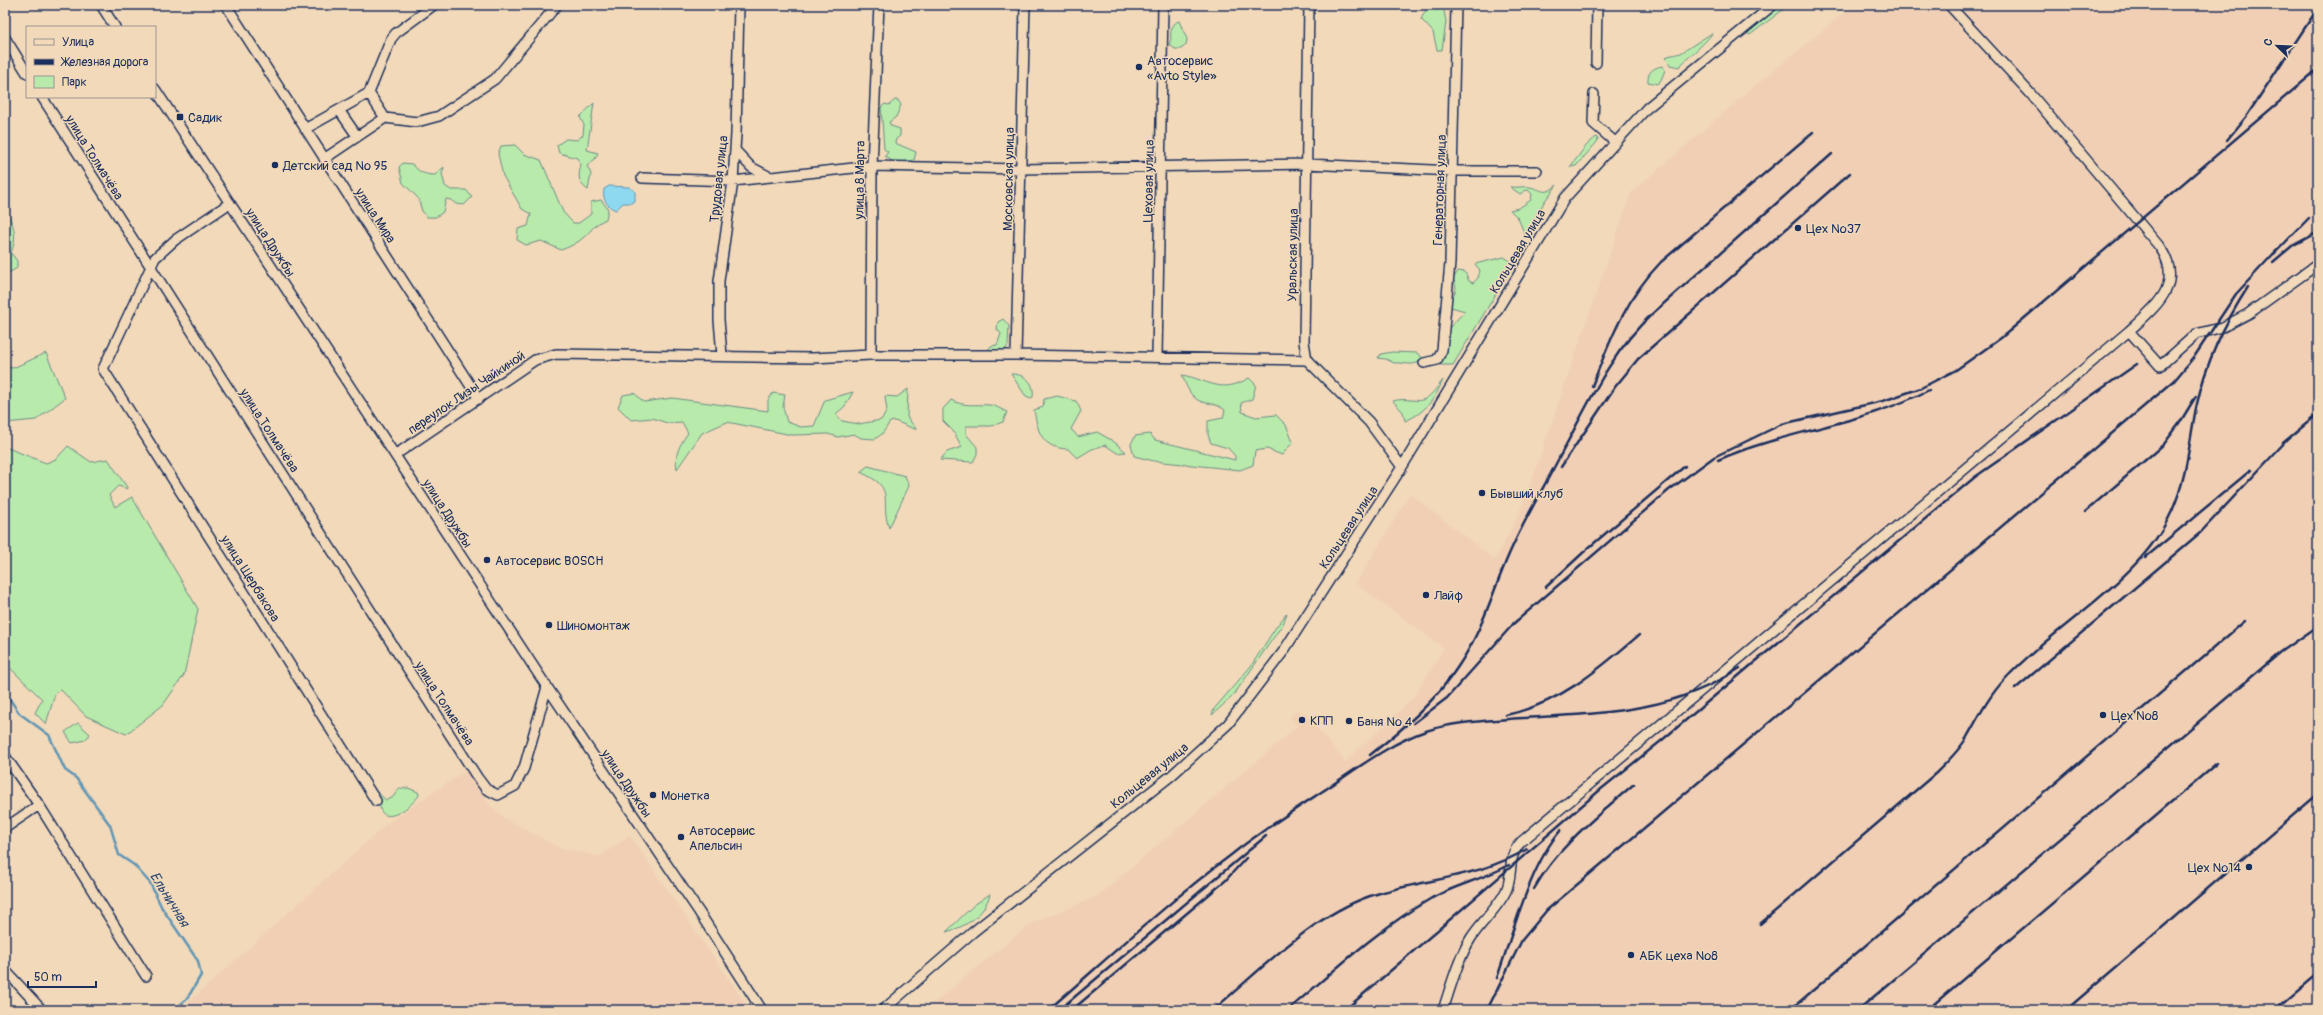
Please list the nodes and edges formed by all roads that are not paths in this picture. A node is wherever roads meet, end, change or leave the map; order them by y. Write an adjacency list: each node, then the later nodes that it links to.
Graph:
1 (101, 5): 14 (street)
2 (226, 5): 24 (street, улица Мира)
3 (434, 5): 19 (street)
4 (557, 5): 23 (street)
5 (739, 5): 27 (street, Трудовая улица)
6 (879, 5): 30 (street, улица 8 Марта)
7 (1025, 5): 32 (street, Московская улица)
8 (1163, 5): 31 (street, Цеховая улица)
9 (1309, 5): 29 (street, Уральская улица)
10 (1456, 5): 34 (street, Генераторная улица)
11 (1597, 5): 16 (street)
12 (1773, 5): 26 (street, Кольцевая улица)
13 (1949, 5): 41 (street)
14 (114, 26)
15 (5, 38): 17 (street)
16 (1596, 63)
17 (26, 71)
18 (156, 91): 38 (street, улица Дружбы)
19 (369, 93): 22 (street); 23 (street)
20 (1594, 94): 26 (street)
21 (43, 98): 40 (street, улица Толмачёва)
22 (339, 110): 24 (street); 25 (street)
23 (385, 118): 25 (street)
24 (305, 129): 28 (street, улица Мира)
25 (357, 136): 28 (street)
26 (1615, 142): 50 (street, Кольцевая улица)
27 (735, 150): 35 (street); 37 (street, Трудовая улица)
28 (324, 158): 48 (street, улица Мира)
29 (1307, 164): 31 (street); 34 (street); 46 (street, Уральская улица)
30 (872, 166): 32 (street); 35 (street); 43 (street, улица 8 Марта)
31 (1162, 166): 32 (street); 45 (street, Цеховая улица)
32 (1021, 169): 44 (street, Московская улица)
33 (1537, 171): 34 (street)
34 (1453, 172): 47 (street, Генераторная улица)
35 (770, 177): 37 (street)
36 (642, 178): 37 (street)
37 (733, 181): 42 (street, Трудовая улица)
38 (230, 203): 40 (street); 49 (street, улица Дружбы)
39 (2318, 264): 41 (street)
40 (150, 268): 51 (street, улица Толмачёва); 53 (street, улица Щербакова)
41 (2129, 331): 61 (street)
42 (722, 355): 43 (street, переулок Лизы Чайкиной); 48 (street, переулок Лизы Чайкиной)
43 (871, 355): 44 (street, переулок Лизы Чайкиной)
44 (1016, 355): 45 (street, переулок Лизы Чайкиной)
45 (1158, 357): 46 (street, переулок Лизы Чайкиной)
46 (1307, 360): 50 (street)
47 (1424, 362)
48 (479, 399): 49 (street, переулок Лизы Чайкиной)
49 (395, 456): 51 (street, улица Дружбы)
50 (1402, 467): 60 (street, Кольцевая улица)
51 (547, 688): 59 (street, улица Дружбы)
52 (5, 756): 54 (street)
53 (376, 801)
54 (39, 805): 55 (street); 57 (street)
55 (5, 828)
56 (5, 970): 58 (street)
57 (146, 976)
58 (42, 1010)
59 (762, 1010)
60 (883, 1010)
61 (1443, 1010)

